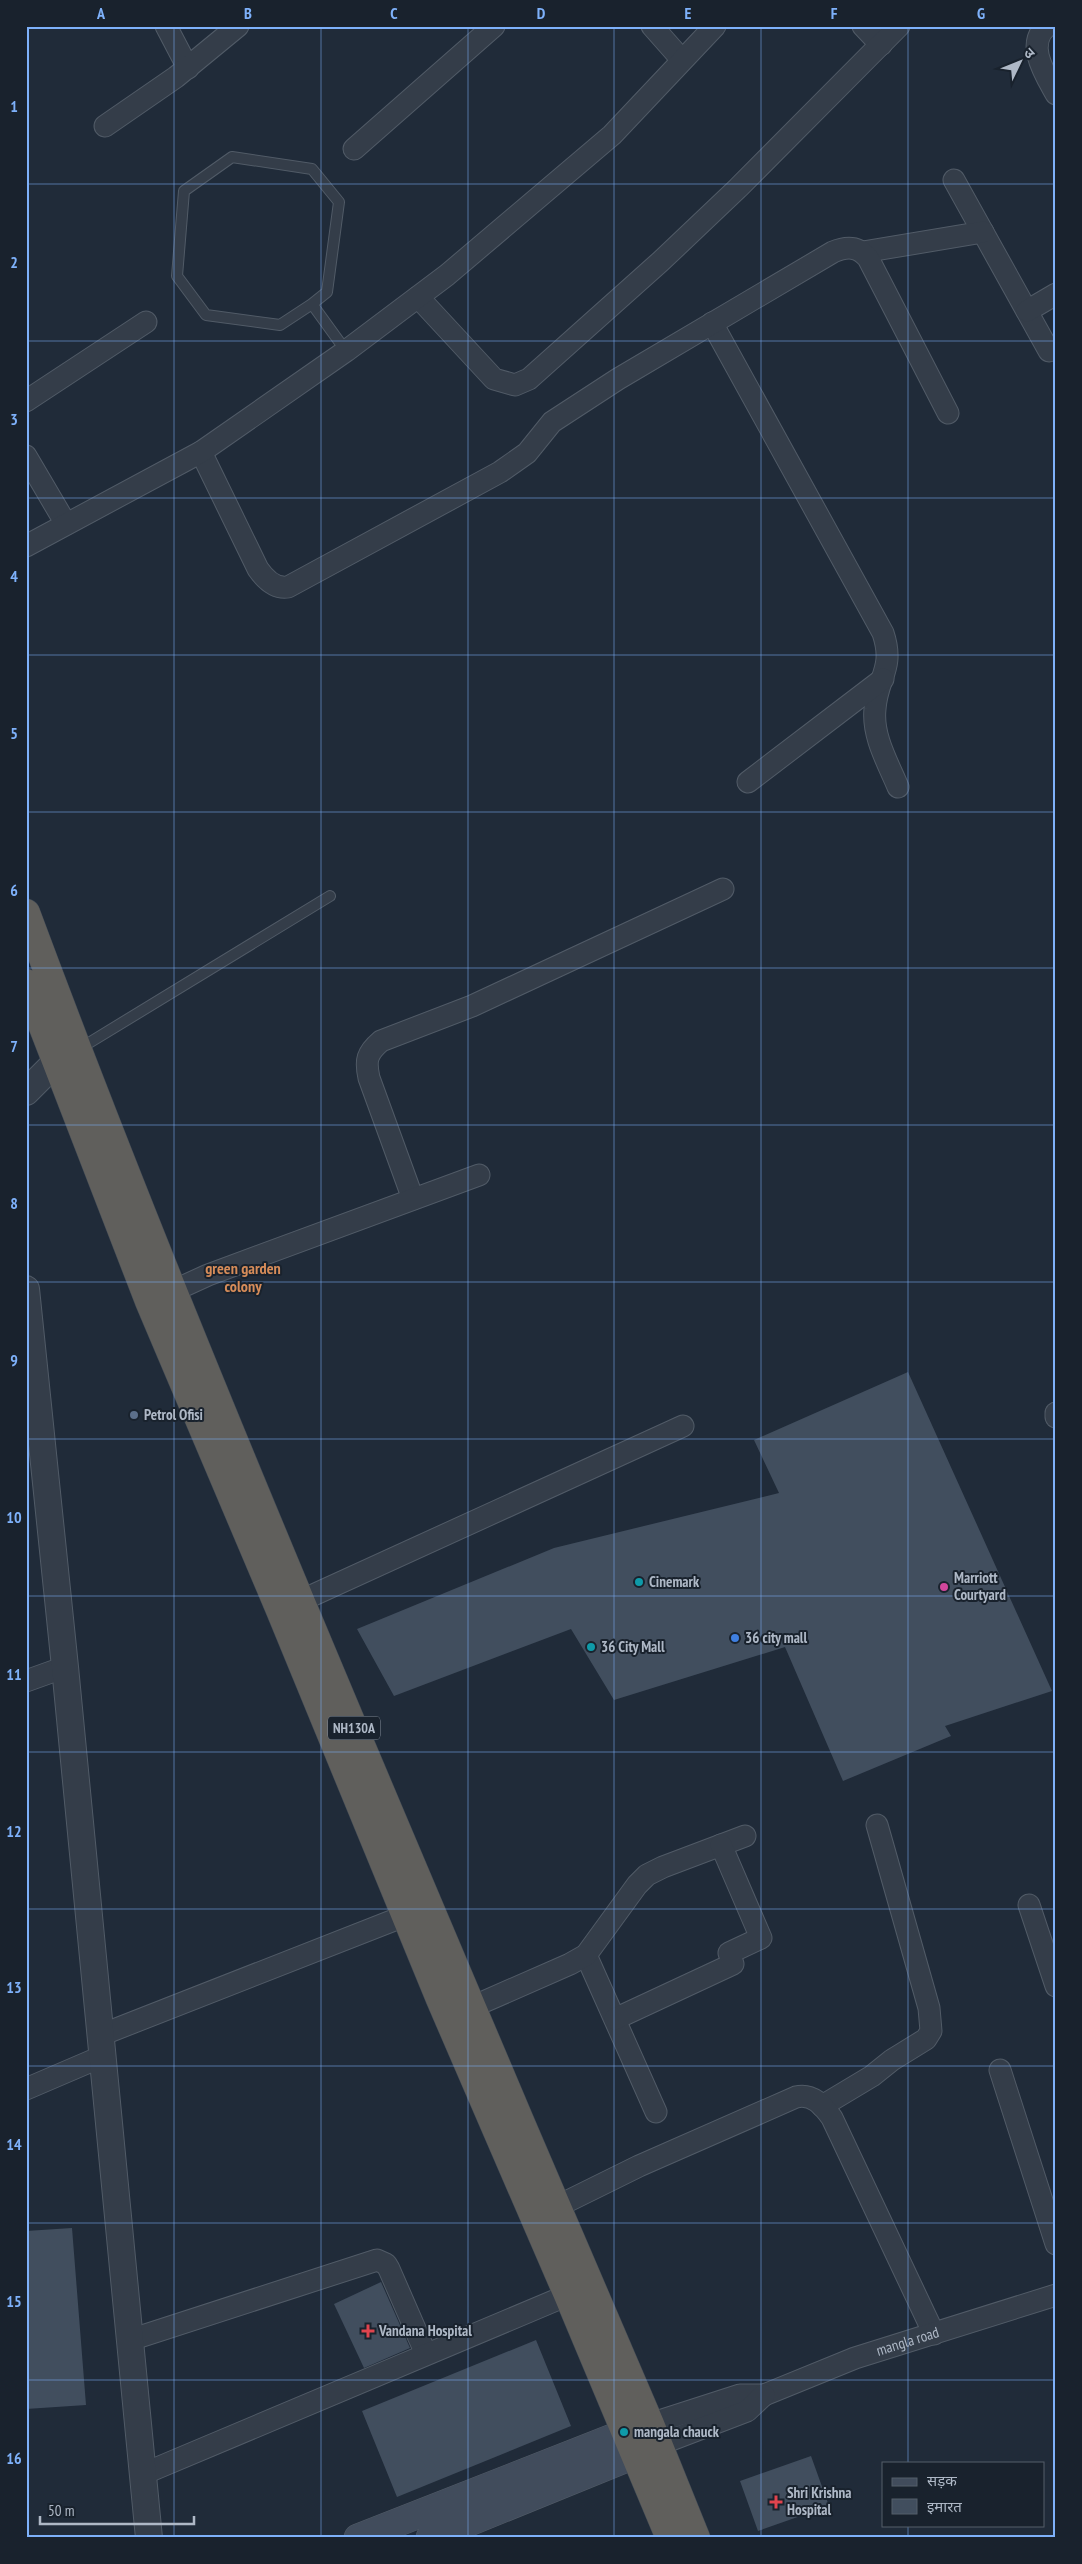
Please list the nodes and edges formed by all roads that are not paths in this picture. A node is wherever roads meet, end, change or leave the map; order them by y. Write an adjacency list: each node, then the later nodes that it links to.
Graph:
1 (166, 26): 11 (street)
2 (238, 26): 11 (street)
3 (494, 26): 14 (street)
4 (652, 26): 10 (street)
5 (715, 26): 10 (street)
6 (862, 26): 9 (street)
7 (899, 26): 9 (street)
8 (1047, 26): 12 (street)
9 (880, 45): 19 (street)
10 (682, 60): 19 (street)
11 (188, 68): 13 (street)
12 (1056, 94)
13 (105, 126)
14 (354, 150)
15 (954, 180): 16 (street)
16 (983, 232): 17 (street); 21 (street)
17 (863, 252): 23 (street); 27 (street)
18 (1056, 294): 21 (street)
19 (418, 297): 24 (street)
20 (312, 304): 20 (lane); 24 (lane)
21 (1027, 311): 25 (street)
22 (146, 322): 26 (street)
23 (712, 324): 28 (street); 32 (street)
24 (346, 351): 28 (street)
25 (1049, 351)
26 (26, 401)
27 (948, 414)
28 (201, 452): 30 (street)
29 (26, 456): 30 (street)
30 (66, 524): 31 (street)
31 (26, 546)
32 (883, 679): 33 (street); 34 (street)
33 (748, 782)
34 (898, 787)
35 (723, 889): 42 (street)
36 (330, 896): 39 (lane)
37 (26, 913): 39 (highway, NH130A)
38 (26, 983): 39 (highway, NH130A)
39 (66, 1056): 40 (street); 44 (highway, NH130A); 48 (highway, NH130A)
40 (26, 1092)
41 (479, 1175): 42 (street)
42 (413, 1199): 44 (street)
43 (26, 1289): 49 (street)
44 (173, 1291): 48 (highway, NH130A)
45 (1056, 1413): 46 (street)
46 (1056, 1417)
47 (683, 1426): 48 (street)
48 (290, 1605): 55 (highway, NH130A); 58 (highway, NH130A)
49 (65, 1667): 50 (street); 60 (street)
50 (26, 1680)
51 (877, 1825): 63 (street)
52 (745, 1836): 53 (street)
53 (722, 1845): 56 (street); 59 (street)
54 (1028, 1905): 57 (street)
55 (407, 1915): 58 (highway, NH130A); 60 (street)
56 (586, 1955): 58 (street); 59 (street)
57 (1056, 1986)
58 (459, 1998): 65 (highway, NH130A); 68 (highway, NH130A)
59 (615, 2019): 64 (street)
60 (102, 2046): 62 (street); 70 (street)
61 (1000, 2070): 66 (street)
62 (26, 2089)
63 (822, 2106): 65 (street); 69 (street)
64 (656, 2112)
65 (556, 2207): 72 (highway, NH130A)
66 (1056, 2244)
67 (1056, 2294): 69 (street, mangla road)
68 (568, 2295): 71 (street); 72 (highway, NH130A)
69 (934, 2334): 72 (street, mangla road)
70 (130, 2340): 71 (street); 73 (street)
71 (426, 2354): 73 (street)
72 (642, 2439): 74 (main road); 76 (main road); 77 (highway, NH130A); 78 (highway, NH130A)
73 (143, 2474): 75 (street)
74 (444, 2535)
75 (149, 2538)
76 (358, 2538)
77 (670, 2538)
78 (696, 2538)

